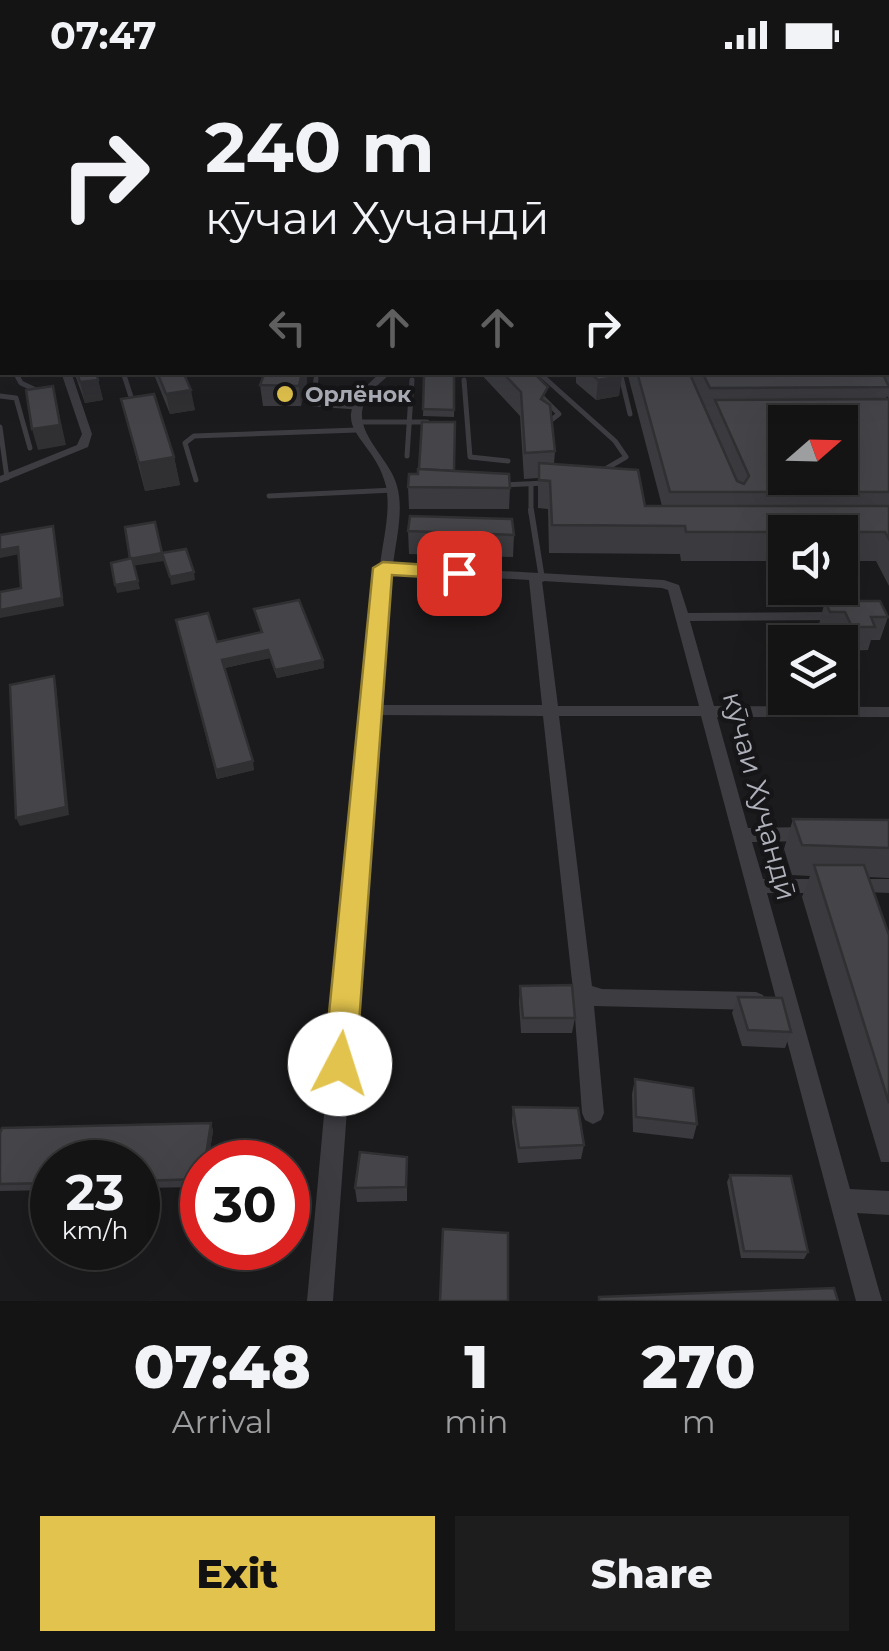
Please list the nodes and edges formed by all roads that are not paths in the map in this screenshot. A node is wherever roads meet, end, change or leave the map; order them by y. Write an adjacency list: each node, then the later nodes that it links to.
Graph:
1 (16, 375): 12 (lane)
2 (65, 375): 25 (street)
3 (124, 375): 13 (lane)
4 (383, 375): 15 (street)
5 (541, 375): 26 (lane)
6 (621, 375): 14 (lane)
7 (316, 379): 15 (lane)
8 (412, 380): 16 (lane)
9 (464, 380): 19 (lane)
10 (532, 386): 20 (lane)
11 (0, 396): 12 (lane)
12 (16, 398): 22 (lane)
13 (134, 407)
14 (630, 414)
15 (357, 419): 16 (lane); 27 (lane); 31 (street)
16 (409, 422): 17 (lane); 23 (lane)
17 (428, 422)
18 (448, 422): 19 (lane)
19 (467, 422): 24 (lane)
20 (546, 424)
21 (0, 427): 25 (lane)
22 (30, 448)
23 (407, 456)
24 (508, 461)
25 (3, 479)
26 (589, 479)
27 (196, 480)
28 (550, 483): 30 (lane)
29 (492, 484): 30 (lane)
30 (531, 485): 34 (lane)
31 (394, 490): 32 (lane); 33 (street)
32 (269, 496)
33 (383, 568): 34 (street, кӯчаи Хуҷандӣ); 38 (street)
34 (538, 578): 36 (street, кӯчаи Хуҷандӣ); 37 (street)
35 (852, 616): 36 (street)
36 (681, 617): 39 (street, кӯчаи Хуҷандӣ)
37 (549, 708): 38 (street); 39 (street); 45 (street)
38 (369, 710): 50 (street)
39 (708, 710): 40 (street); 42 (street, кӯчаи Хуҷандӣ)
40 (889, 712)
41 (834, 834): 42 (street)
42 (742, 835): 43 (street, кӯчаи Хуҷандӣ)
43 (756, 886): 44 (street); 46 (street, кӯчаи Хуҷандӣ)
44 (889, 886)
45 (583, 990): 46 (street); 47 (street)
46 (789, 1001): 48 (street, кӯчаи Хуҷандӣ)
47 (592, 1113)
48 (844, 1200): 49 (street); 51 (street, кӯчаи Хуҷандӣ)
49 (889, 1204)
50 (320, 1301)
51 (870, 1301)

